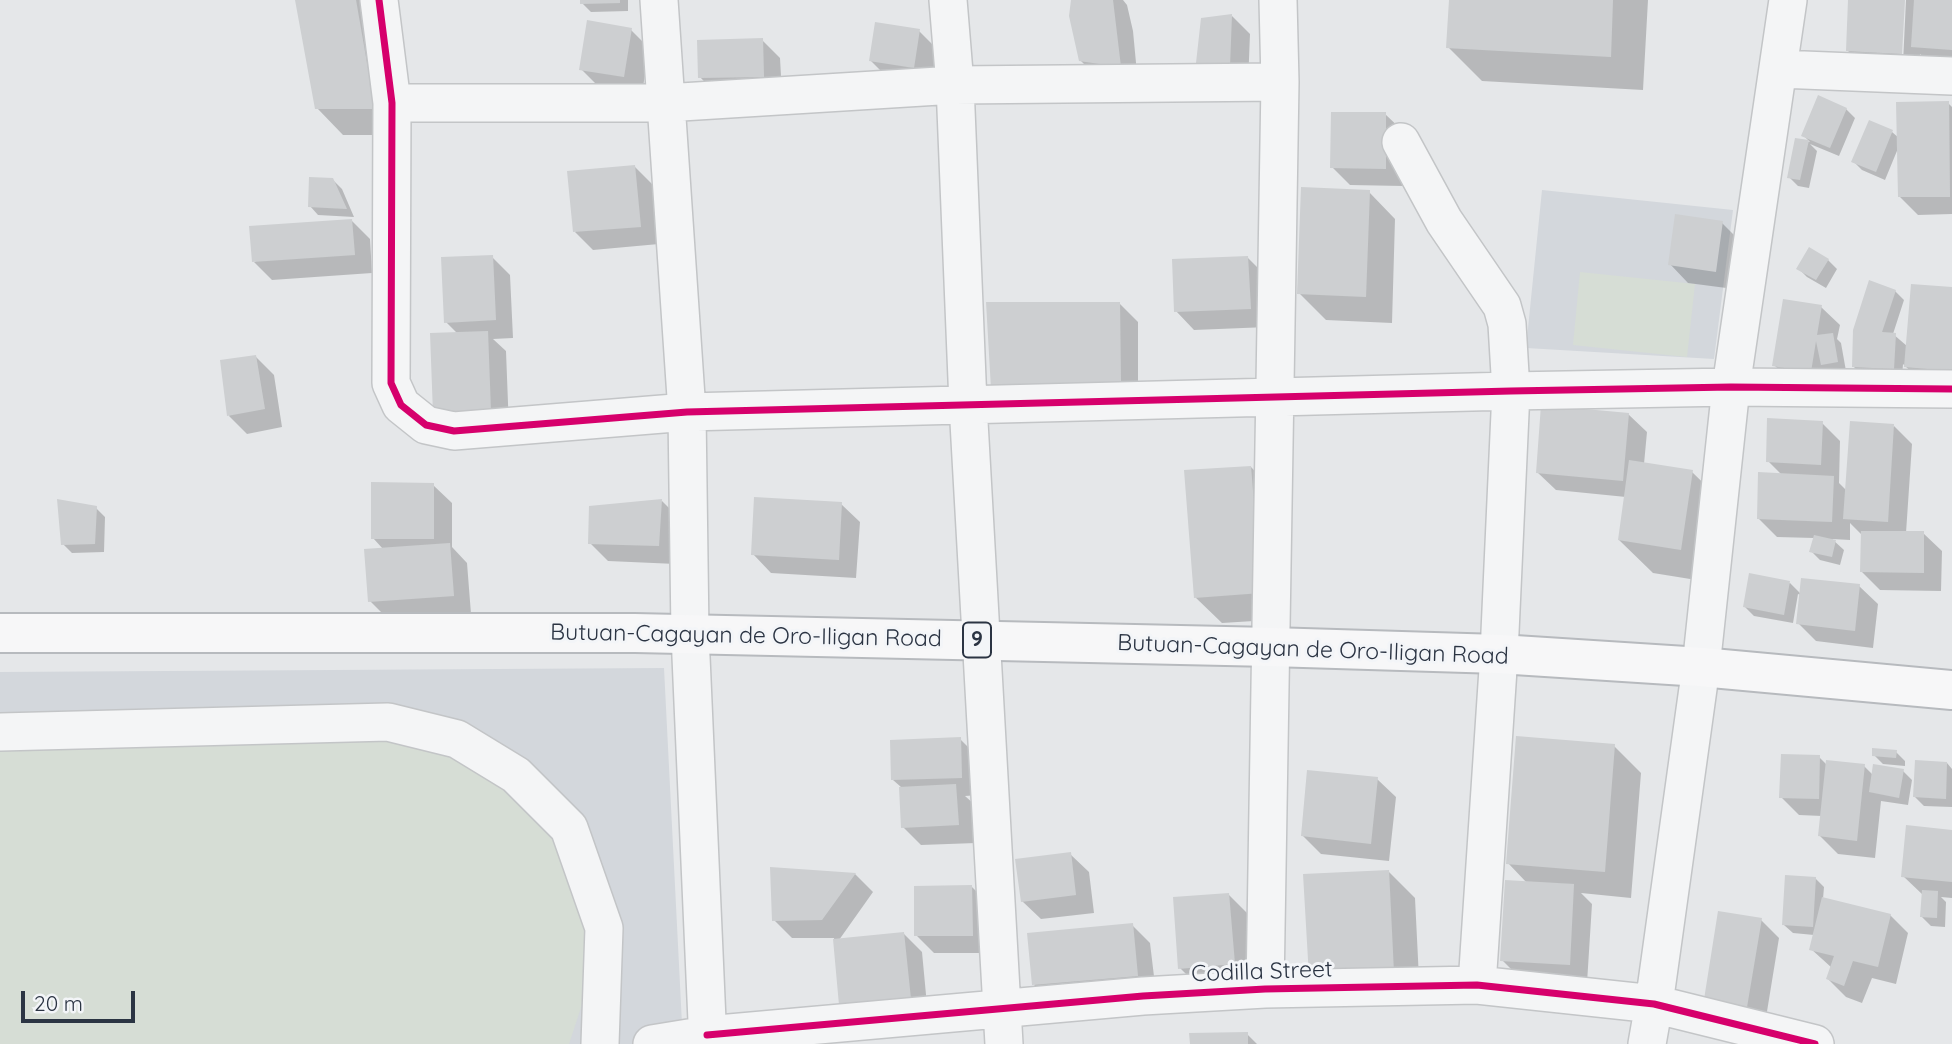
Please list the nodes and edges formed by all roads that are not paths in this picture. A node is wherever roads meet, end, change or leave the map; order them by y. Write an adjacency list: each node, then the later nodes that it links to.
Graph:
1 (379, 0): 10 (street)
2 (659, 0): 11 (street)
3 (948, 0): 9 (street)
4 (1278, 0): 8 (street)
5 (1788, 0): 6 (street)
6 (1779, 69): 7 (street); 13 (street)
7 (1952, 76)
8 (1280, 82): 9 (street); 16 (street)
9 (955, 85): 11 (street); 17 (street)
10 (392, 103): 11 (street); 18 (street)
11 (665, 103): 18 (street)
12 (1401, 142): 15 (street)
13 (1731, 387): 14 (street); 15 (street); 24 (street)
14 (1952, 388)
15 (1511, 391): 16 (street); 23 (street)
16 (1275, 396): 17 (street); 22 (street)
17 (968, 404): 18 (street); 21 (street)
18 (687, 412): 20 (street)
19 (0, 633): 20 (highway, Butuan-Cagayan de Oro-Iligan Road / 9)
20 (690, 634): 21 (highway, Butuan-Cagayan de Oro-Iligan Road / 9); 31 (street)
21 (983, 640): 22 (highway, Butuan-Cagayan de Oro-Iligan Road / 9); 30 (street)
22 (1270, 647): 23 (highway, Butuan-Cagayan de Oro-Iligan Road / 9); 28 (street)
23 (1499, 654): 24 (highway, Butuan-Cagayan de Oro-Iligan Road / 9); 27 (street)
24 (1701, 667): 25 (highway, Butuan-Cagayan de Oro-Iligan Road / 9); 29 (street)
25 (1952, 690)
26 (0, 732): 32 (street)
27 (1477, 985): 28 (street, Codilla Street); 29 (street, Codilla Street)
28 (1265, 989): 30 (street, Codilla Street)
29 (1654, 1004): 35 (street); 36 (street, Codilla Street)
30 (1002, 1008): 31 (street, Codilla Street); 34 (street)
31 (707, 1040): 33 (street, Codilla Street)
32 (600, 1044)
33 (652, 1044)
34 (1004, 1044)
35 (1647, 1044)
36 (1815, 1044)

